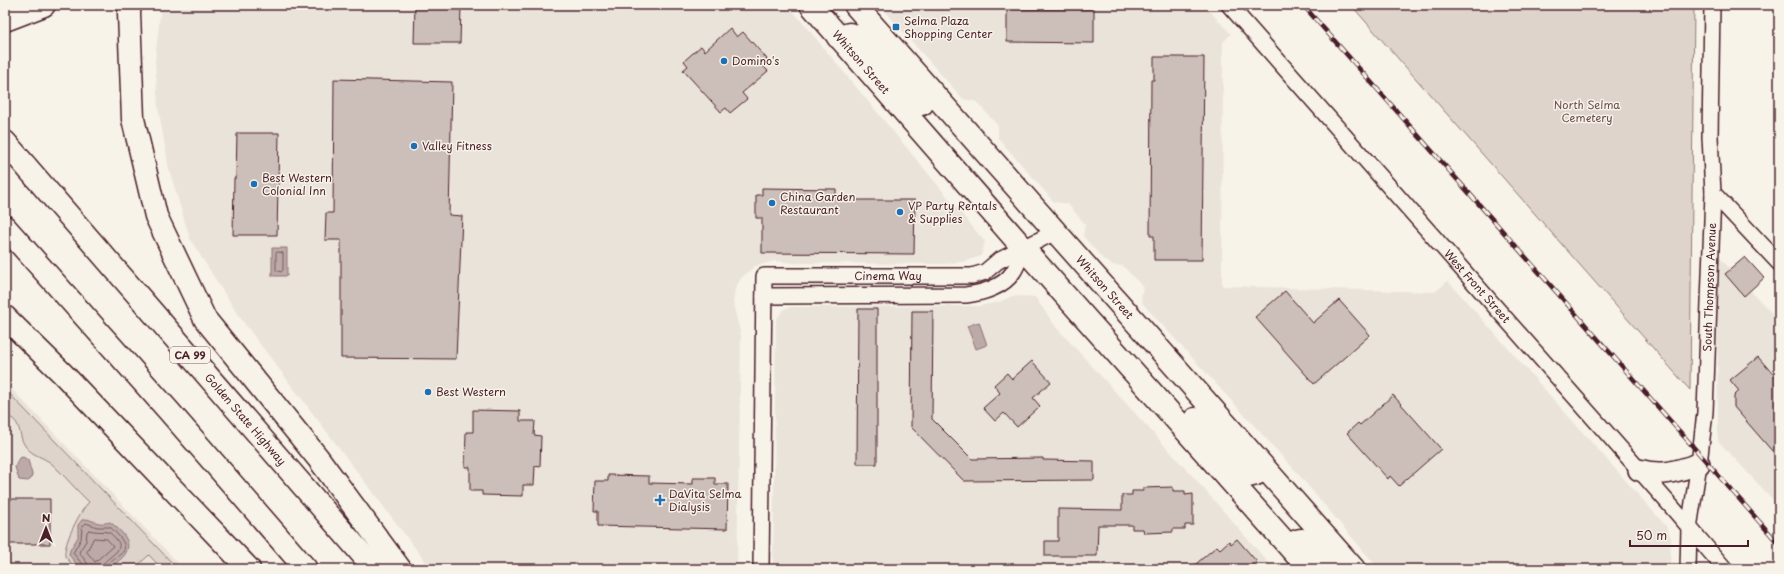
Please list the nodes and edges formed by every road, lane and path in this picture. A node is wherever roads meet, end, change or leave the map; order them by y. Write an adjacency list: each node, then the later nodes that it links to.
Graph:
1 (44, 5): 8 (main road)
2 (130, 5): 27 (main road)
3 (811, 5): 9 (main road, Whitson Street)
4 (837, 5): 7 (main road)
5 (1229, 5): 21 (street, West Front Street)
6 (1712, 5): 12 (street, South Thompson Avenue)
7 (857, 7): 10 (main road, Whitson Street)
8 (5, 20)
9 (838, 36): 10 (main road); 15 (main road, Whitson Street)
10 (952, 114): 14 (main road, Whitson Street)
11 (5, 142): 26 (main road, Golden State Highway / CA 99)
12 (1713, 193): 16 (street); 19 (street, South Thompson Avenue)
13 (5, 227): 25 (main road)
14 (1055, 232): 15 (street); 20 (main road, Whitson Street)
15 (1024, 249): 18 (main road, Whitson Street); 28 (street, Cinema Way)
16 (1779, 263)
17 (5, 317): 24 (main road)
18 (1147, 385): 20 (main road); 23 (main road, Whitson Street)
19 (1700, 464): 21 (street); 22 (street, South Thompson Avenue)
20 (1265, 469): 31 (main road, Whitson Street)
21 (1639, 470): 22 (street, West Front Street)
22 (1689, 528): 32 (street, South Thompson Avenue); 33 (street, West Front Street)
23 (1289, 545): 29 (main road, Whitson Street); 30 (main road)
24 (249, 569)
25 (306, 569)
26 (376, 569)
27 (400, 569)
28 (761, 569)
29 (1309, 569)
30 (1332, 569)
31 (1354, 569)
32 (1688, 569)
33 (1725, 569)

